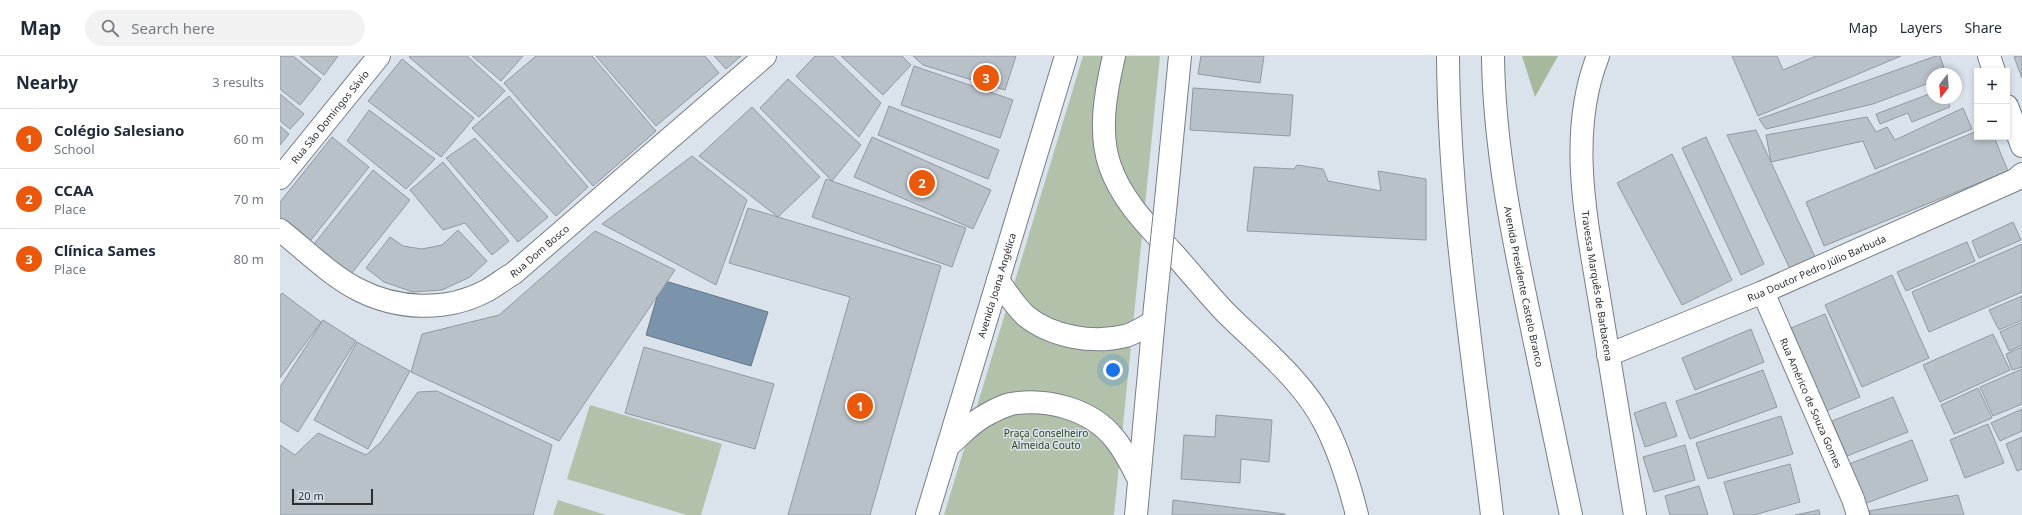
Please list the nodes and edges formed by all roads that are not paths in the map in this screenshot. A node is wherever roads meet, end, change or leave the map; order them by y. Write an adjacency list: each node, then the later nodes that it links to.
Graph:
1 (379, 56): 14 (main road, Rua São Domingos Sávio)
2 (765, 56): 15 (main road, Rua Dom Bosco)
3 (1066, 56): 16 (main road, Avenida Joana Angélica)
4 (1114, 56): 24 (main road)
5 (1180, 56): 18 (main road, bridge)
6 (1448, 56): 25 (main road)
7 (1493, 56): 26 (main road, Avenida Presidente Castelo Branco)
8 (1598, 56): 19 (main road, Travessa Marquês de Barbacena)
9 (1989, 56): 10 (main road)
10 (1993, 68)
11 (2010, 114): 12 (main road)
12 (2022, 146)
13 (2022, 174): 17 (main road, Rua Doutor Pedro Júlio Barbuda)
14 (280, 178)
15 (280, 230)
16 (998, 280): 18 (main road); 20 (main road, Avenida Joana Angélica)
17 (1762, 292): 19 (main road, Rua Doutor Pedro Júlio Barbuda); 28 (main road, Rua Américo de Souza Gomes)
18 (1154, 315): 21 (main road)
19 (1608, 355): 27 (main road, Travessa Marquês de Barbacena)
20 (948, 446): 21 (main road); 22 (main road, Avenida Joana Angélica)
21 (1139, 480): 23 (main road)
22 (927, 515)
23 (1136, 515)
24 (1357, 515)
25 (1492, 515)
26 (1571, 515)
27 (1635, 515)
28 (1858, 515)

